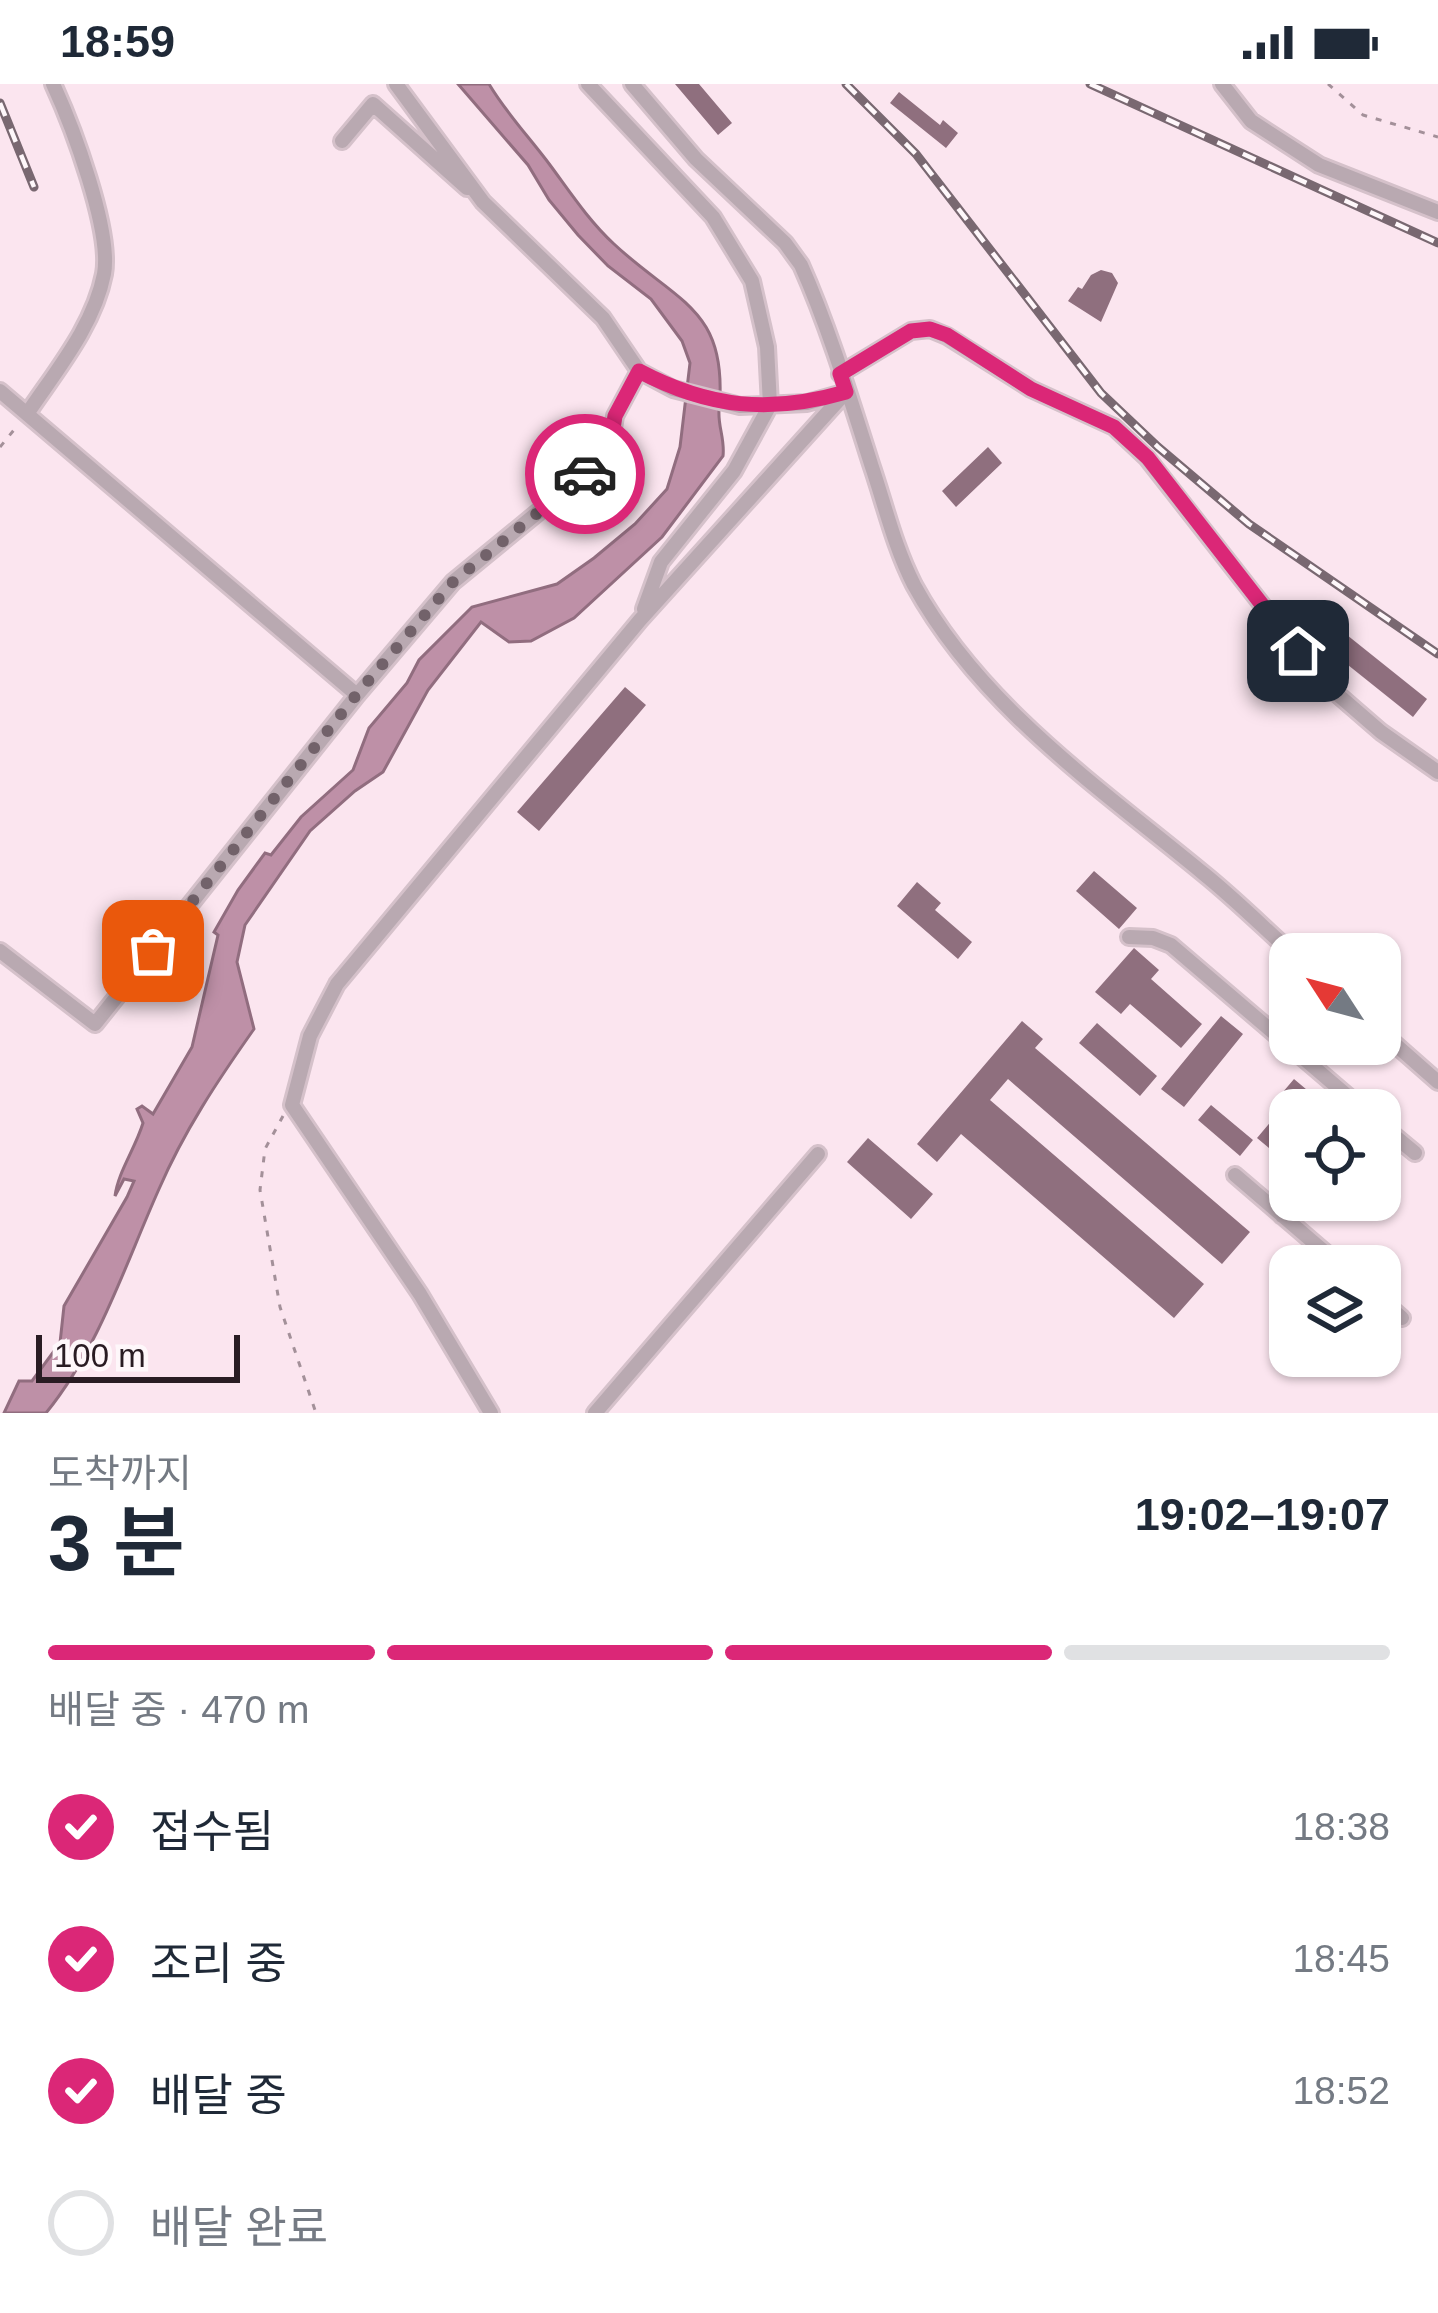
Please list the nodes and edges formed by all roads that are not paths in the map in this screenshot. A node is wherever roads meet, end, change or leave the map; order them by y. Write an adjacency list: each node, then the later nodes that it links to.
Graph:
1 (53, 84): 14 (street)
2 (396, 84): 7 (street)
3 (589, 84): 13 (street)
4 (632, 84): 10 (street)
5 (1222, 84): 8 (street)
6 (341, 141): 7 (street)
7 (483, 202): 9 (street)
8 (1437, 209)
9 (639, 371): 13 (street); 16 (street)
10 (840, 374): 12 (street); 17 (street)
11 (0, 391): 14 (street)
12 (846, 392): 13 (street); 15 (street); 18 (street)
13 (770, 404): 15 (street)
14 (27, 414): 16 (street)
15 (640, 620): 33 (street)
16 (357, 694): 20 (street)
17 (1438, 772)
18 (1270, 933)
19 (1129, 937): 21 (street)
20 (0, 951)
21 (1269, 1024)
22 (1401, 1049): 24 (street)
23 (1316, 1065): 25 (street)
24 (1438, 1082)
25 (1342, 1089)
26 (1401, 1141): 27 (street)
27 (1415, 1153)
28 (818, 1154): 34 (street)
29 (1235, 1175): 30 (street)
30 (1269, 1205)
31 (1288, 1221): 32 (street)
32 (1316, 1245)
33 (491, 1413)
34 (595, 1413)

